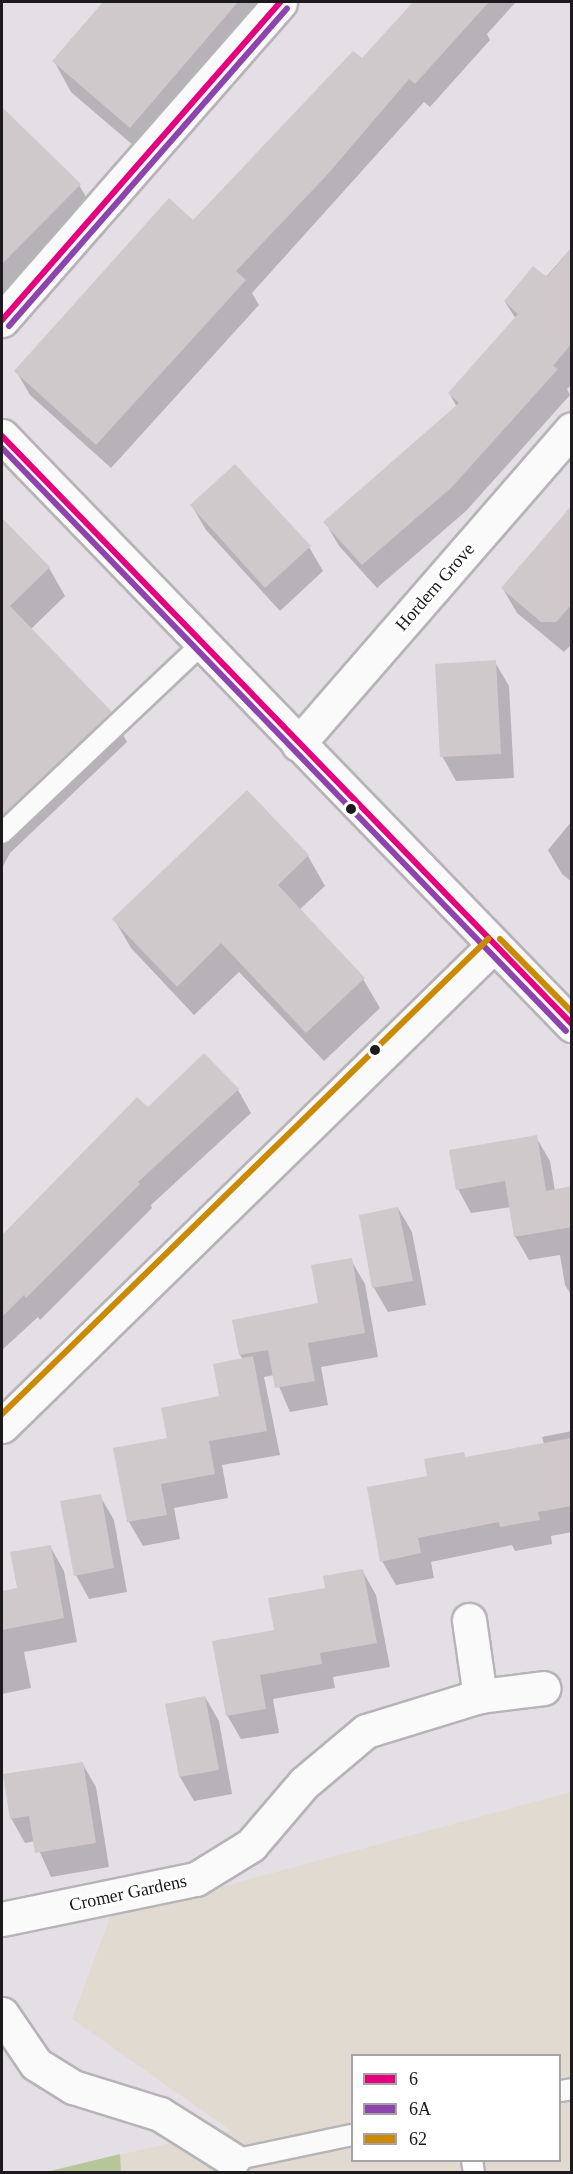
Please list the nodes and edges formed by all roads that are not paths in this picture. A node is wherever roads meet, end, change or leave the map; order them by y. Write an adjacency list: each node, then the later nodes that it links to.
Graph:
1 (280, 2): 2 (street)
2 (2, 320)
3 (572, 429): 6 (street, Hordern Grove)
4 (2, 436): 5 (street)
5 (202, 644): 6 (street); 7 (lane)
6 (298, 744): 8 (street)
7 (2, 833)
8 (494, 945): 9 (street); 10 (street)
9 (572, 1025)
10 (2, 1426)
11 (469, 1620): 13 (street)
12 (544, 1688): 13 (street, Cromer Gardens)
13 (480, 1696): 14 (street, Cromer Gardens)
14 (2, 1919)
15 (2, 2014): 17 (street)
16 (351, 2135): 17 (lane)
17 (233, 2160)

